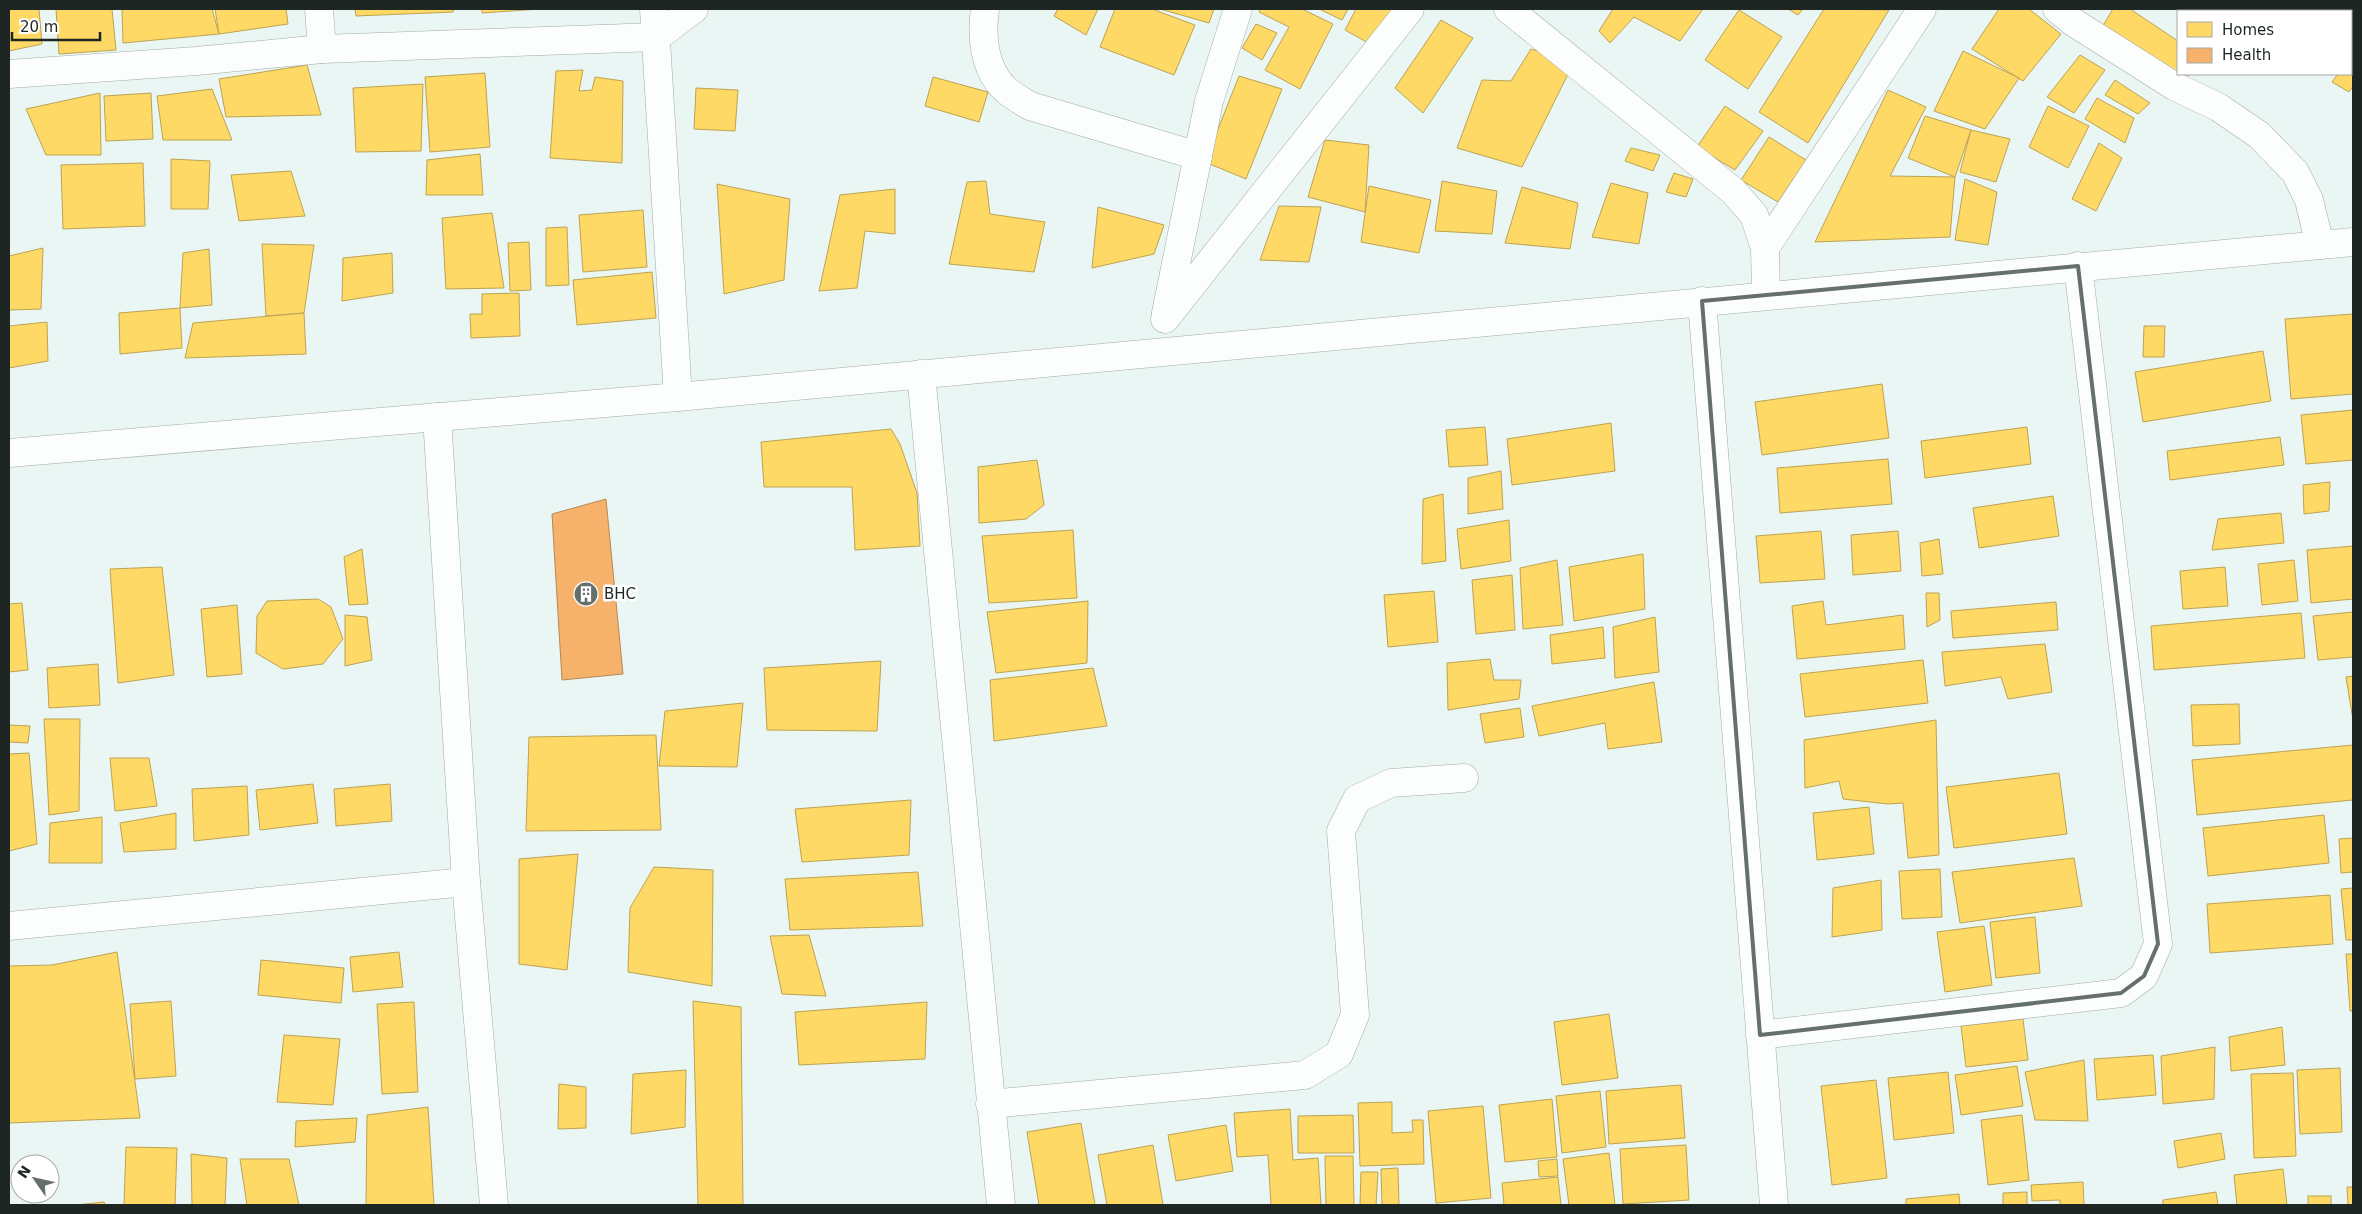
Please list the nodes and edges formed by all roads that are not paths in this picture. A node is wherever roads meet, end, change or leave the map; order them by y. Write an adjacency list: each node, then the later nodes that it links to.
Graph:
1 (319, 9): 11 (street)
2 (654, 9): 10 (street)
3 (694, 9): 10 (street)
4 (985, 9): 13 (street)
5 (1238, 9): 13 (street)
6 (1410, 9): 20 (street)
7 (1508, 9): 16 (street)
8 (1922, 9): 16 (street)
9 (2070, 13): 15 (street)
10 (657, 37): 11 (street); 23 (street)
11 (322, 49): 12 (street)
12 (9, 74)
13 (1198, 156): 20 (street)
14 (2353, 242): 15 (street)
15 (2320, 245): 17 (street)
16 (1765, 248): 18 (street)
17 (2078, 266): 18 (street); 29 (street)
18 (1766, 295): 19 (street)
19 (1702, 301): 21 (street); 29 (street)
20 (1165, 319): 21 (street)
21 (1158, 352): 22 (street)
22 (921, 374): 23 (street); 30 (street)
23 (678, 397): 24 (street)
24 (437, 417): 25 (street); 27 (street)
25 (9, 453)
26 (1464, 778): 30 (street)
27 (466, 882): 28 (street); 31 (street)
28 (9, 926)
29 (1760, 1034): 33 (street)
30 (990, 1104): 32 (street)
31 (494, 1205)
32 (1001, 1205)
33 (1774, 1205)

